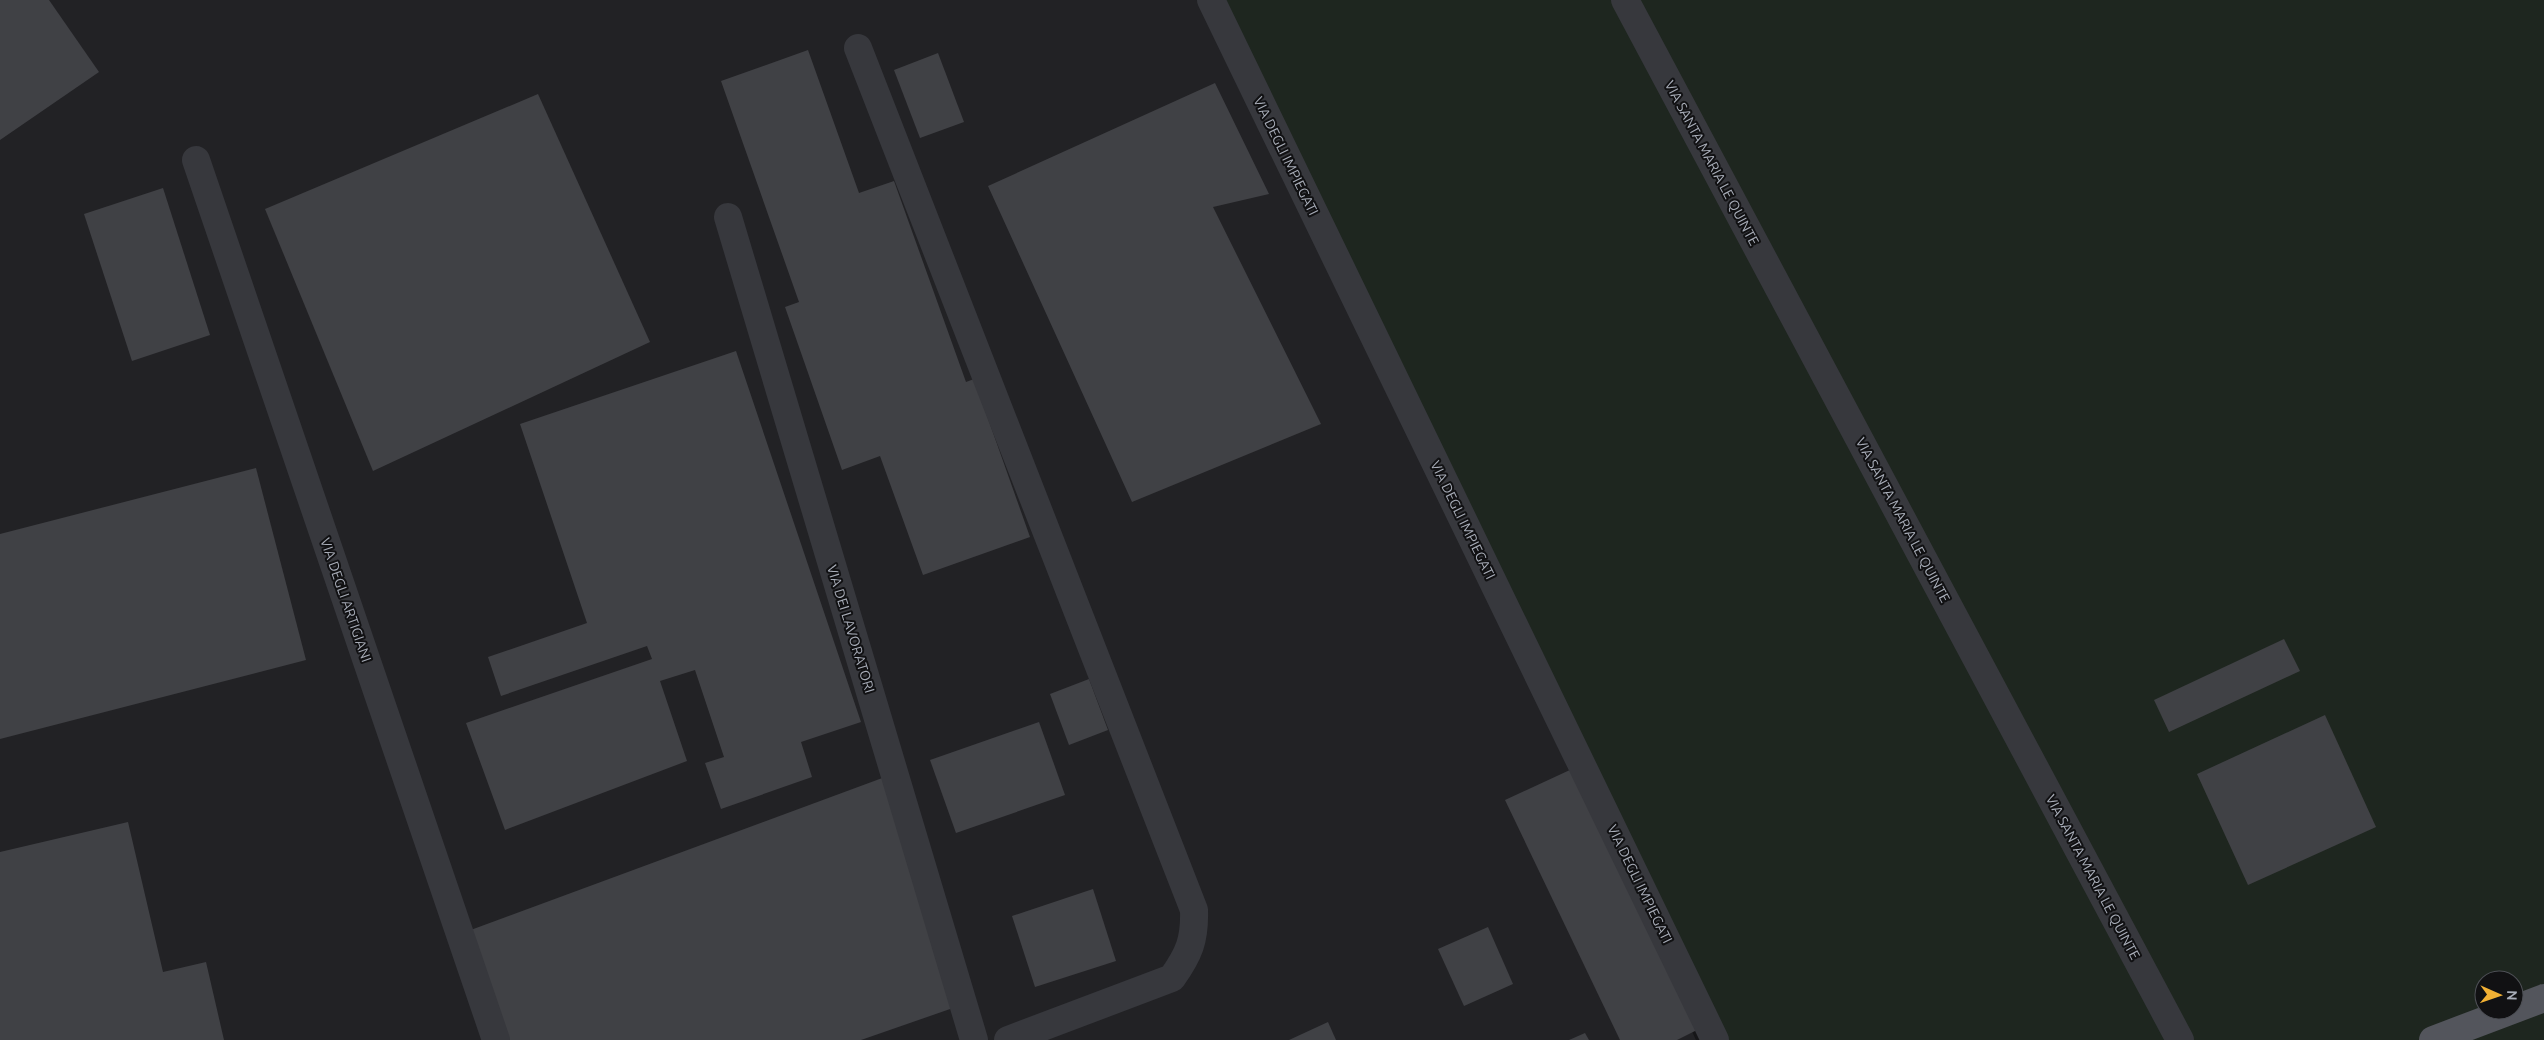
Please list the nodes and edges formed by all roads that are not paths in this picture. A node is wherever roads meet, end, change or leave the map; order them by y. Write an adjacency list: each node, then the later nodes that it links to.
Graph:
1 (1211, 0): 10 (street, VIA DEGLI IMPIEGATI)
2 (1625, 0): 11 (street, VIA SANTA MARIA LE QUINTE)
3 (858, 48): 9 (street)
4 (196, 160): 7 (street, VIA DEGLI ARTIGIANI)
5 (728, 217): 8 (street, VIA DEI LAVORATORI)
6 (2544, 998): 12 (main road)
7 (496, 1040)
8 (974, 1040)
9 (1008, 1040)
10 (1715, 1040)
11 (2180, 1040)
12 (2433, 1040)

